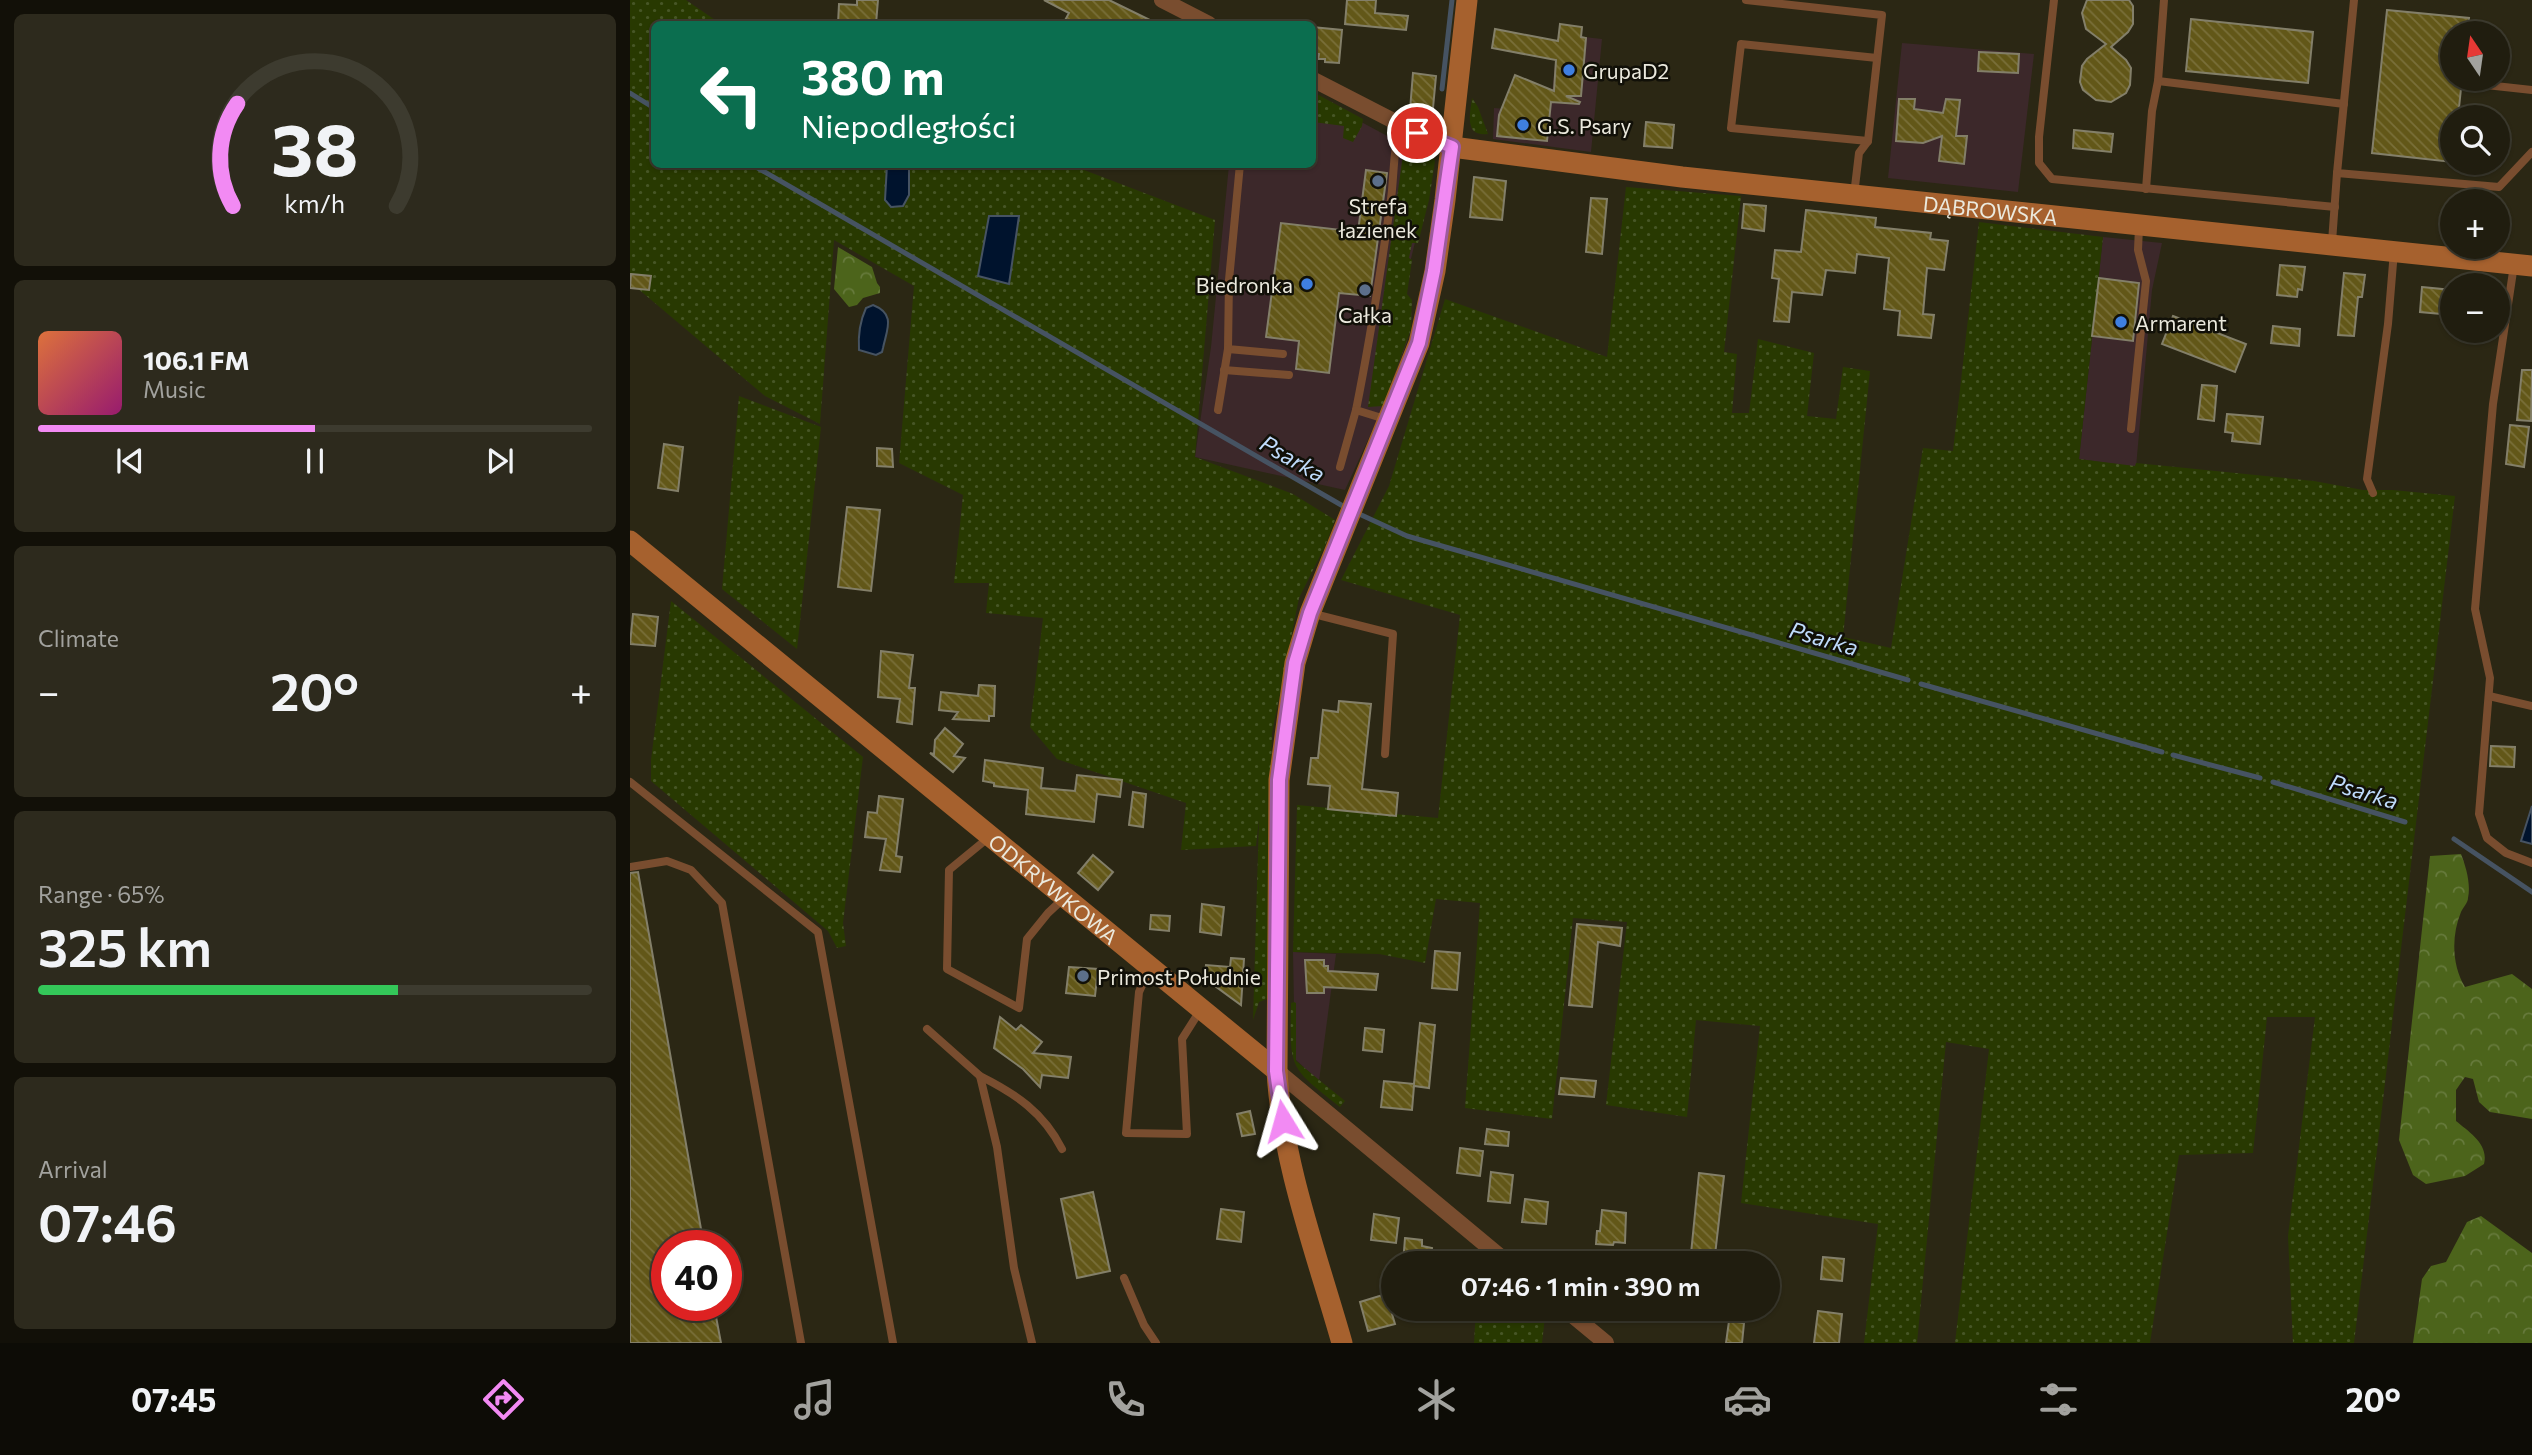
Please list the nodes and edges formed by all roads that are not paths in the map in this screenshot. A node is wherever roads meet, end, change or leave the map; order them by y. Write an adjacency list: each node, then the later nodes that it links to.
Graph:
1 (1162, 0): 7 (street)
2 (1467, 0): 16 (street)
3 (1746, 0): 8 (lane)
4 (2054, 0): 20 (lane)
5 (2164, 0): 10 (lane)
6 (2354, 0): 13 (lane)
7 (1203, 21)
8 (1877, 58): 15 (lane); 15 (lane)
9 (1316, 81): 14 (street)
10 (2158, 81): 13 (lane); 20 (lane)
11 (2510, 88): 12 (lane)
12 (2532, 90)
13 (2344, 104): 19 (lane)
14 (1402, 125): 16 (street); 32 (lane)
15 (1868, 141): 21 (lane)
16 (1452, 147): 21 (street, DĄBROWSKA); 33 (street)
17 (2532, 152): 19 (lane)
18 (1240, 168): 27 (lane)
19 (2337, 173): 22 (lane)
20 (2146, 189): 22 (lane)
21 (1854, 195): 23 (street, DĄBROWSKA)
22 (2335, 207): 24 (lane)
23 (2139, 225): 24 (street, DĄBROWSKA); 34 (lane)
24 (2331, 245): 25 (street, DĄBROWSKA)
25 (2394, 246): 26 (street, DĄBROWSKA); 36 (lane)
26 (2523, 265): 39 (lane)
27 (1228, 349): 28 (lane); 29 (lane)
28 (1283, 354)
29 (1224, 370): 30 (lane); 31 (lane)
30 (1289, 375)
31 (1219, 410)
32 (1356, 410): 33 (lane); 35 (lane)
33 (1388, 420): 38 (street)
34 (2131, 429)
35 (1340, 467)
36 (2372, 492)
37 (630, 541): 43 (street, ODKRYWKOWA)
38 (1310, 613): 41 (lane); 50 (street)
39 (2489, 696): 40 (lane); 44 (lane)
40 (2532, 706)
41 (1385, 754)
42 (630, 782): 57 (lane)
43 (990, 836): 46 (street, ODKRYWKOWA); 46 (lane)
44 (2532, 863)
45 (630, 867): 56 (lane)
46 (1065, 898): 47 (street, ODKRYWKOWA)
47 (1150, 967): 48 (street, ODKRYWKOWA); 48 (lane)
48 (1200, 1009): 50 (street, ODKRYWKOWA)
49 (927, 1029): 51 (lane)
50 (1276, 1071): 53 (street, ODKRYWKOWA); 60 (street)
51 (980, 1076): 52 (lane); 58 (lane)
52 (1062, 1149)
53 (1493, 1251)
54 (1124, 1278): 59 (lane)
55 (1579, 1321): 61 (street)
56 (801, 1343)
57 (893, 1343)
58 (1032, 1343)
59 (1156, 1343)
60 (1342, 1343)
61 (1606, 1343)

